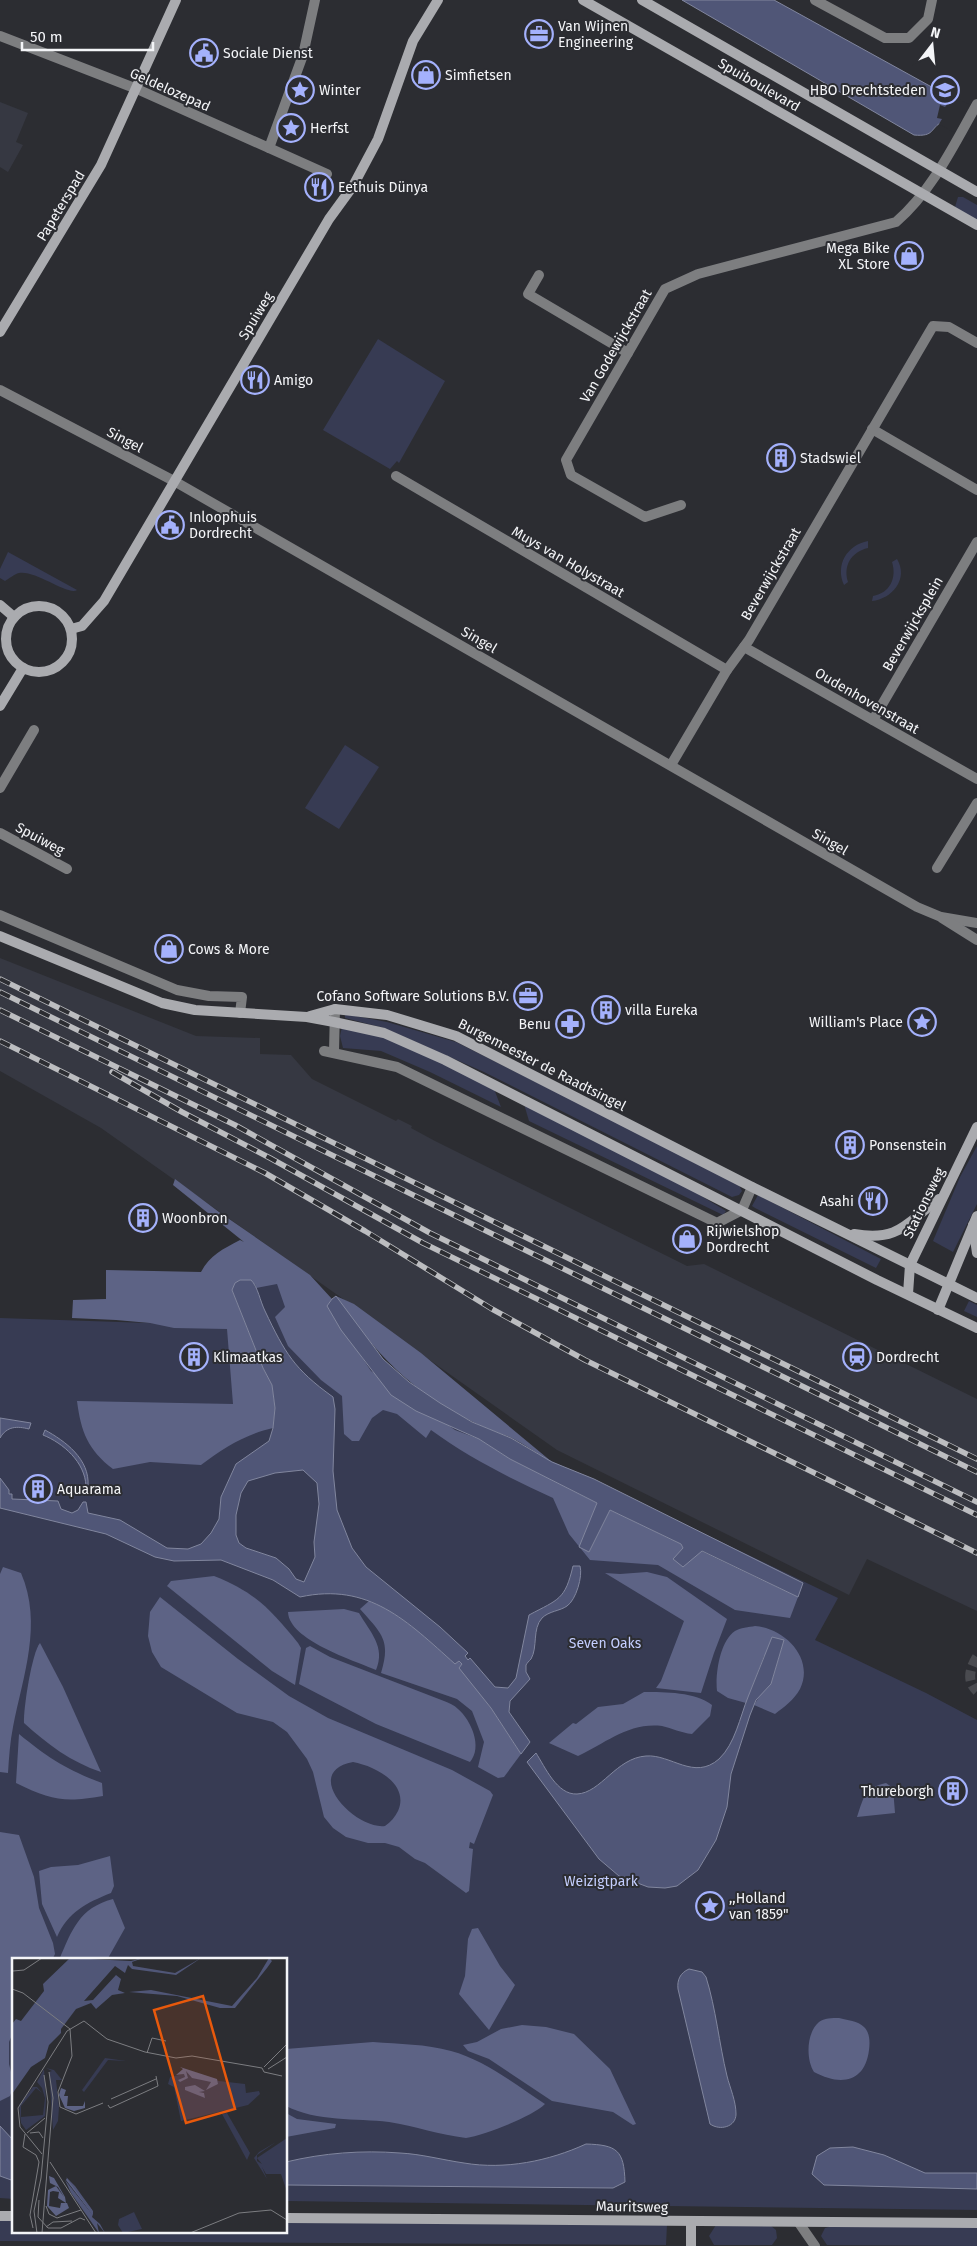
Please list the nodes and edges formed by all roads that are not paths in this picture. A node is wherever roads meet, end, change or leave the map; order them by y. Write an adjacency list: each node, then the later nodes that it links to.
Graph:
1 (176, 0): 9 (street, Papeterspad)
2 (315, 0): 11 (street)
3 (438, 0): 24 (street, Spuiweg)
4 (583, 0): 15 (street, Spuiboulevard)
5 (642, 0): 12 (street, Spuiboulevard)
6 (815, 0): 7 (street)
7 (932, 0)
8 (0, 36): 9 (street, Geldelozepad)
9 (136, 89): 11 (street, Geldelozepad); 18 (street, Papeterspad)
10 (976, 106): 12 (street)
11 (269, 148): 13 (street, Geldelozepad)
12 (939, 170): 14 (street, Spuiboulevard); 15 (street)
13 (327, 174)
14 (977, 192)
15 (922, 194): 16 (street, Spuiboulevard); 20 (street, Van Godewijckstraat)
16 (977, 225)
17 (539, 275): 20 (street)
18 (0, 332)
19 (977, 343): 22 (street, Beverwijckstraat)
20 (628, 353): 26 (street, Van Godewijckstraat)
21 (0, 390): 24 (street, Singel)
22 (872, 430): 25 (street); 32 (street, Beverwijckstraat)
23 (396, 476): 34 (street, Muys van Holystraat)
24 (174, 480): 30 (street, Spuiweg); 38 (street, Singel)
25 (977, 490)
26 (681, 505)
27 (977, 542): 36 (street, Beverwijcksplein)
28 (0, 605): 29 (street)
29 (14, 617): 30 (street); 31 (street)
30 (71, 629): 33 (street)
31 (3, 643): 33 (street)
32 (744, 647): 34 (street, Beverwijckstraat); 36 (street, Oudenhovenstraat)
33 (22, 668): 35 (street)
34 (726, 670): 38 (street, Beverwijckstraat)
35 (0, 706)
36 (873, 720): 39 (street, Oudenhovenstraat)
37 (34, 730): 40 (street)
38 (671, 765): 46 (street, Singel)
39 (977, 779)
40 (0, 788)
41 (977, 804): 43 (street)
42 (0, 833): 44 (street, Spuiweg)
43 (937, 868)
44 (67, 869)
45 (0, 915): 51 (street)
46 (941, 917): 47 (street, Singel); 49 (street, Singel)
47 (977, 923)
48 (0, 936): 51 (street, Burgemeester de Raadtsingel)
49 (977, 940)
50 (335, 1009): 52 (street, Burgemeester de Raadtsingel); 53 (street); 55 (street, Burgemeester de Raadtsingel)
51 (240, 1013): 52 (street, Burgemeester de Raadtsingel)
52 (307, 1017): 53 (street, Burgemeester de Raadtsingel)
53 (334, 1022): 57 (street, Burgemeester de Raadtsingel); 57 (street)
54 (977, 1127): 56 (street, Stationsweg)
55 (752, 1187): 57 (street); 59 (street, Burgemeester de Raadtsingel)
56 (941, 1198): 59 (street); 61 (street, Stationsweg)
57 (742, 1210): 63 (street, Burgemeester de Raadtsingel)
58 (975, 1220): 60 (street); 62 (street)
59 (838, 1230): 61 (street, Burgemeester de Raadtsingel)
60 (977, 1253)
61 (910, 1264): 62 (street, Burgemeester de Raadtsingel); 63 (street)
62 (949, 1285): 64 (street, Burgemeester de Raadtsingel); 65 (street)
63 (908, 1294): 65 (street, Burgemeester de Raadtsingel)
64 (977, 1298)
65 (938, 1310): 66 (street, Burgemeester de Raadtsingel)
66 (977, 1328)
67 (288, 2218): 68 (street, Mauritsweg)
68 (691, 2221): 69 (street, Mauritsweg); 71 (street)
69 (798, 2223): 70 (street, Mauritsweg); 72 (street)
70 (977, 2223)
71 (691, 2246)
72 (815, 2246)

